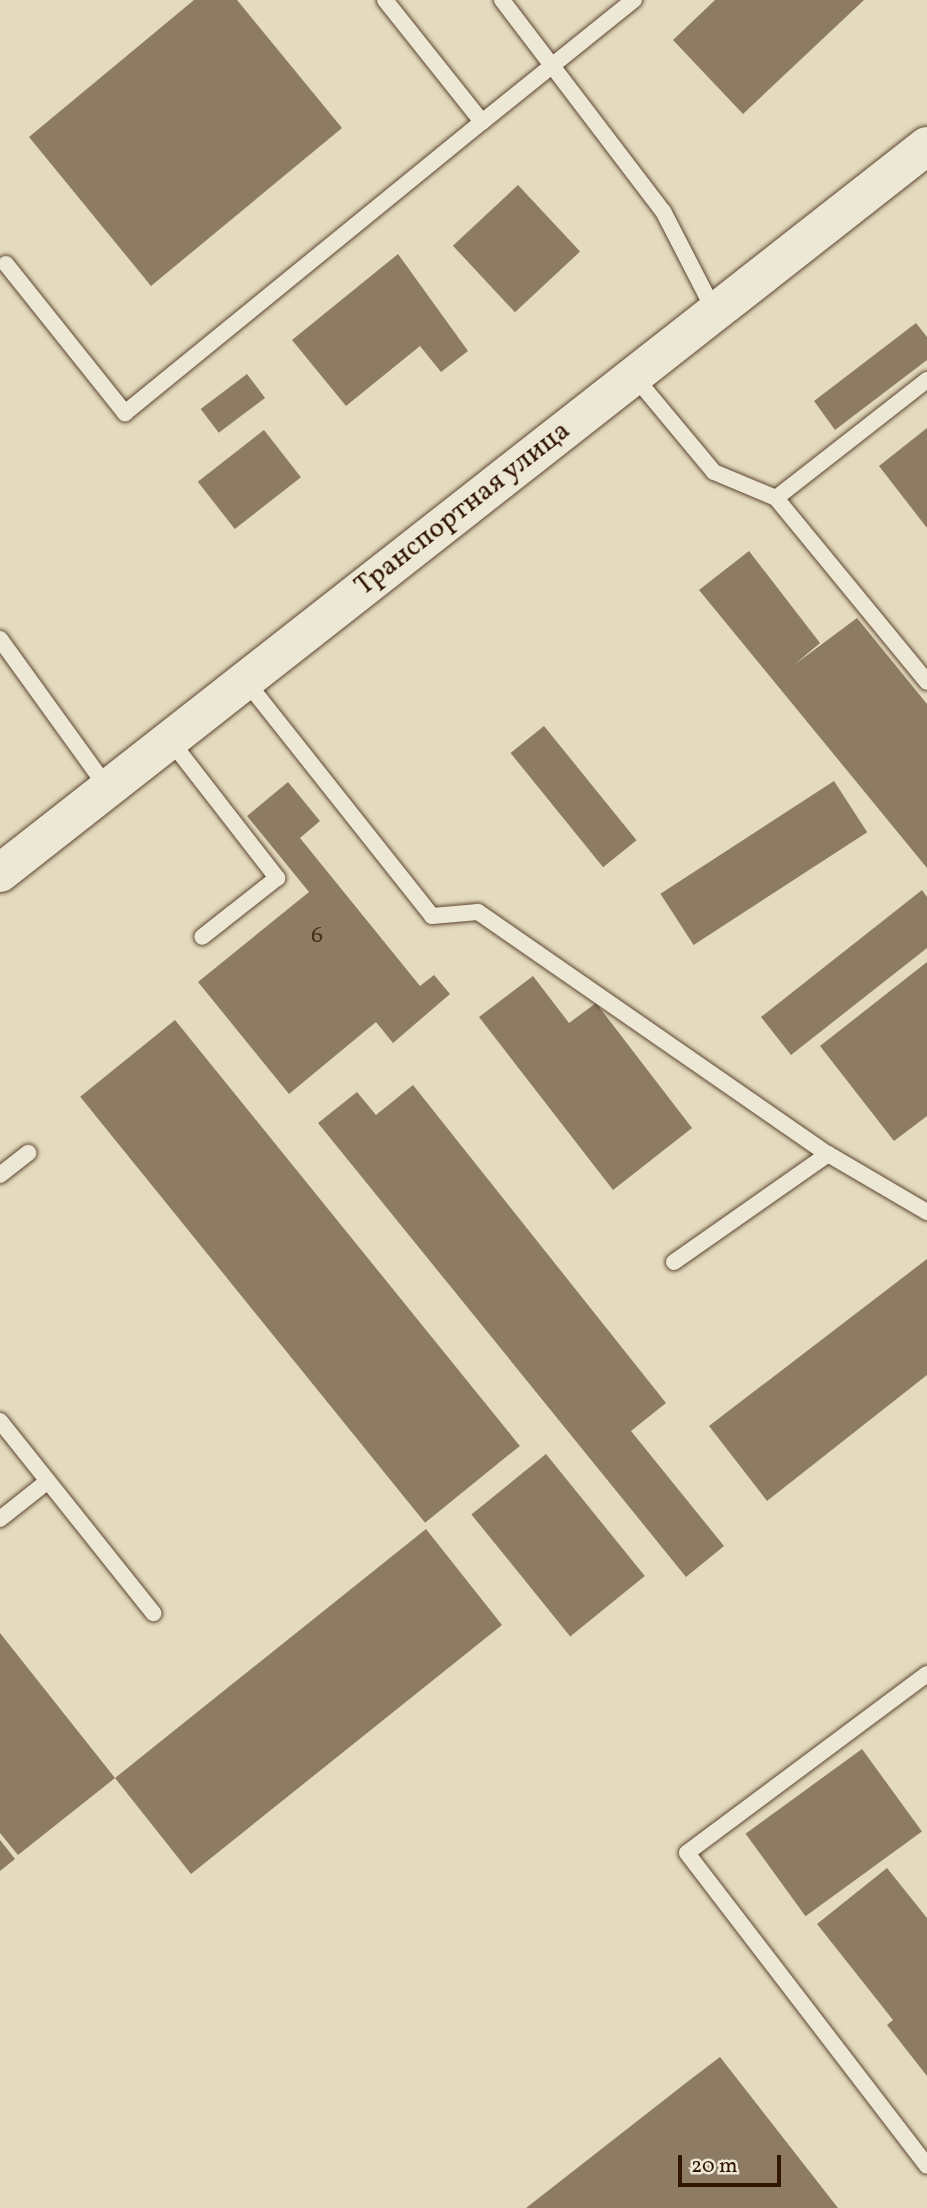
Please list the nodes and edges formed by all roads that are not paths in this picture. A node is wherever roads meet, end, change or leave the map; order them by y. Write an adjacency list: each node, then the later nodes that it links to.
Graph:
1 (385, 0): 5 (lane)
2 (502, 0): 4 (lane)
3 (634, 0): 4 (lane)
4 (552, 66): 5 (lane); 8 (lane)
5 (482, 122): 7 (lane)
6 (927, 146): 8 (main road, Транспортная улица)
7 (6, 264)
8 (715, 312): 9 (main road, Транспортная улица)
9 (634, 376): 11 (lane); 14 (main road, Транспортная улица)
10 (927, 380): 11 (lane)
11 (776, 498): 13 (lane)
12 (0, 639): 16 (lane)
13 (926, 678)
14 (245, 680): 15 (main road, Транспортная улица); 20 (lane)
15 (170, 740): 16 (main road, Транспортная улица); 18 (lane)
16 (108, 789): 17 (main road, Транспортная улица)
17 (0, 873)
18 (202, 937)
19 (28, 1153): 21 (lane)
20 (828, 1154): 22 (lane); 23 (lane)
21 (0, 1175)
22 (927, 1212)
23 (674, 1262)
24 (0, 1421): 25 (lane)
25 (48, 1481): 26 (lane); 27 (lane)
26 (0, 1519)
27 (153, 1613)
28 (927, 1674): 29 (lane)
29 (927, 2166)

